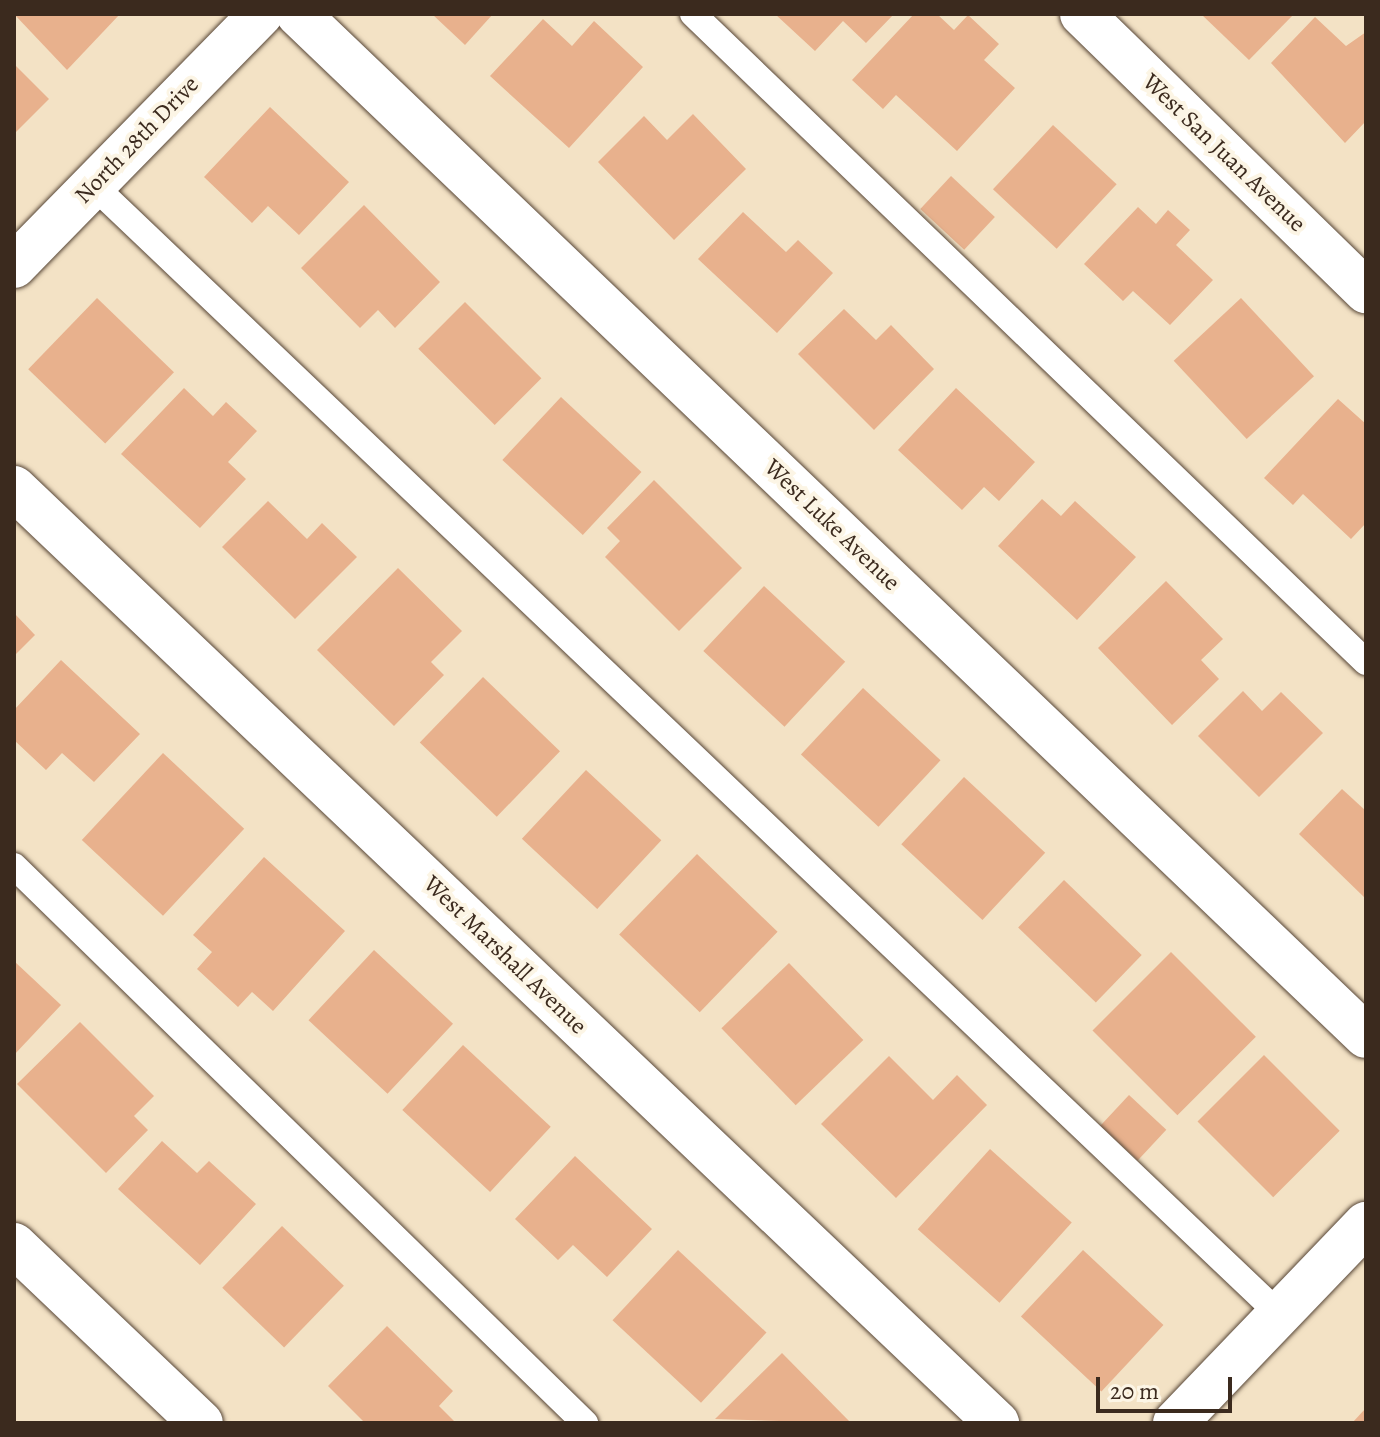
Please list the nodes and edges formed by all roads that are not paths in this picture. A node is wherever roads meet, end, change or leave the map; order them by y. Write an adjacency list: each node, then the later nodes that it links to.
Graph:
1 (261, 14): 5 (street, North 28th Drive)
2 (298, 14): 11 (street, West Luke Avenue)
3 (693, 14): 9 (lane)
4 (1082, 14): 7 (street, West San Juan Avenue)
5 (93, 185): 6 (street, North 28th Drive); 14 (lane)
6 (14, 266)
7 (1366, 291)
8 (14, 488): 17 (street, West Marshall Avenue)
9 (1366, 662)
10 (14, 866): 16 (lane)
11 (1366, 1036)
12 (1366, 1224): 14 (street)
13 (14, 1245): 15 (street)
14 (1279, 1314): 18 (street)
15 (201, 1423)
16 (585, 1423)
17 (997, 1423)
18 (1175, 1423)

